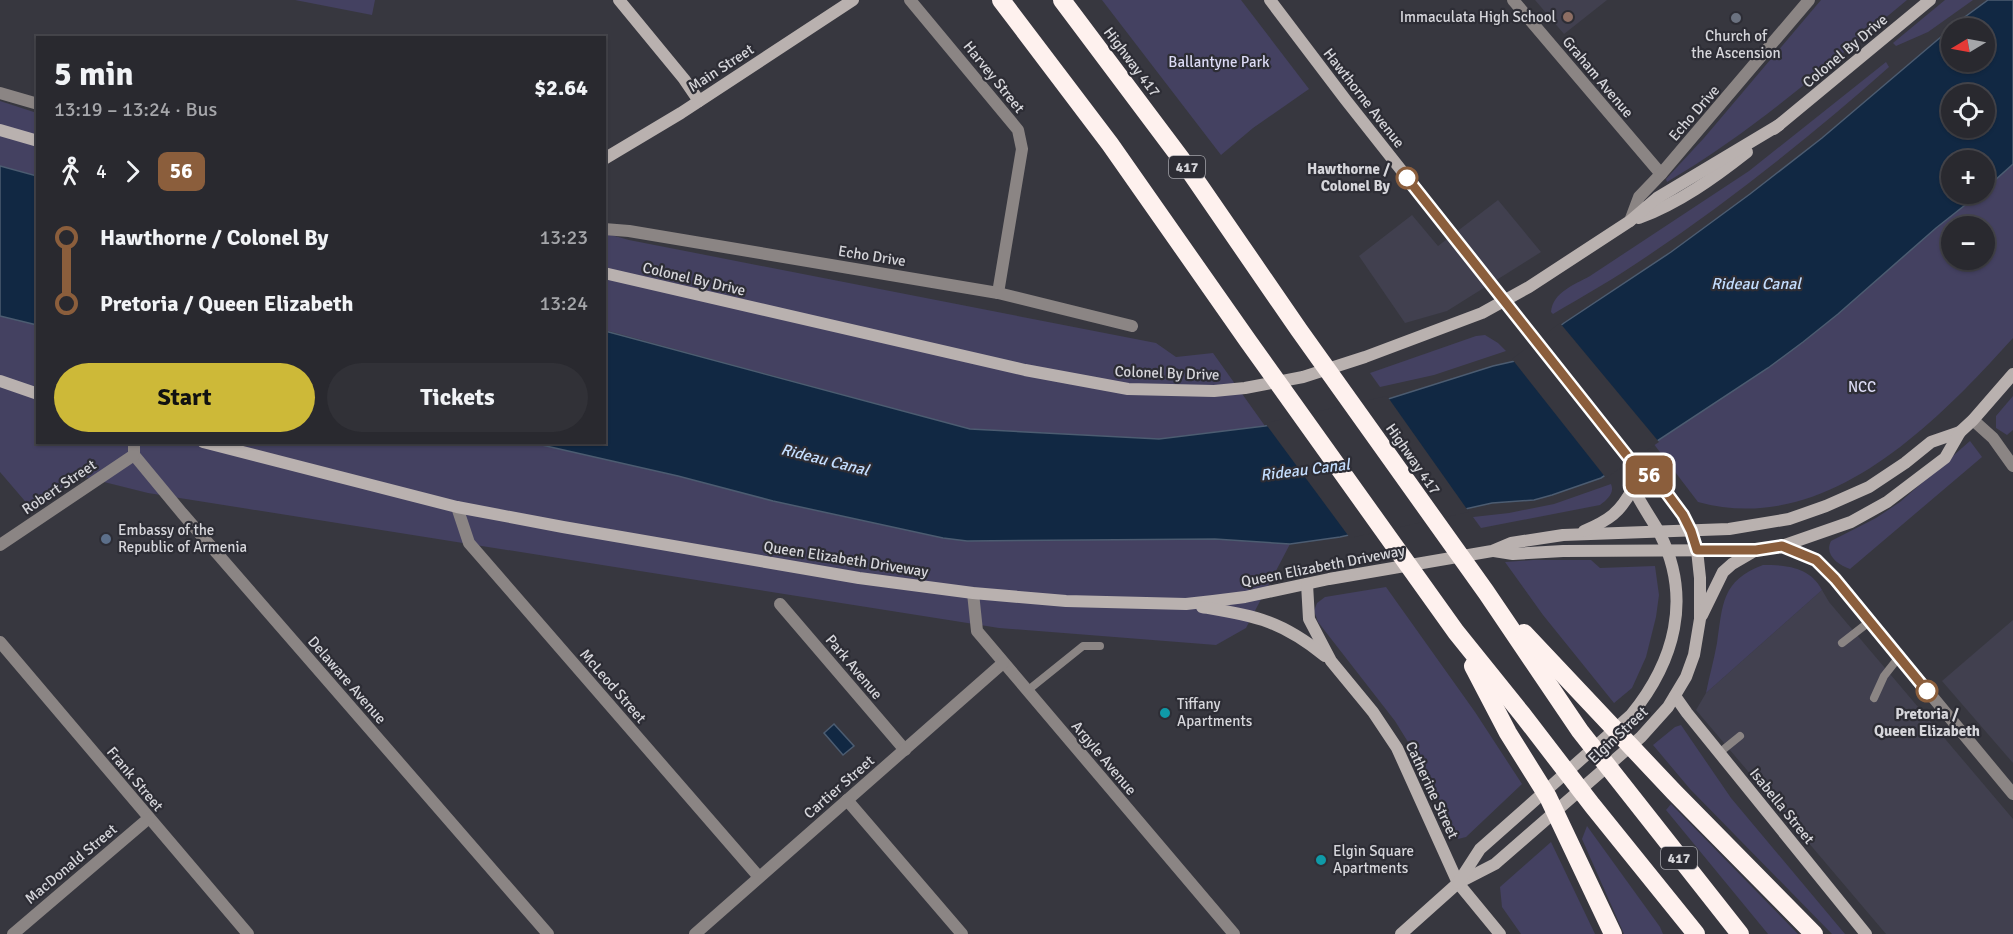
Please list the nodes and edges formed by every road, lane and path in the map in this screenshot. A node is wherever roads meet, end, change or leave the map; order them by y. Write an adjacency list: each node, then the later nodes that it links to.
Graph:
1 (619, 0): 11 (main road)
2 (853, 0): 11 (main road, Main Street)
3 (910, 0): 20 (street, Harvey Street)
4 (1001, 0): 50 (highway, 417)
5 (1062, 0): 44 (highway, Highway 417 / 417)
6 (1270, 0): 21 (main road, Hawthorne Avenue)
7 (1513, 0): 16 (street, Graham Avenue)
8 (1809, 0): 16 (street, Echo Drive)
9 (1930, 0): 17 (main road, Colonel By Drive)
10 (0, 93): 12 (street)
11 (699, 101): 15 (main road, Main Street)
12 (36, 103)
13 (0, 130): 14 (main road)
14 (36, 140)
15 (606, 158)
16 (1661, 174): 17 (street, Echo Drive)
17 (1630, 221): 21 (main road, Colonel By Drive)
18 (606, 229): 20 (street, Echo Drive)
19 (606, 273): 21 (main road, Colonel By Drive)
20 (998, 292): 22 (street, Echo Drive)
21 (1505, 301): 31 (main road, Hawthorne Avenue)
22 (1132, 326)
23 (2013, 374): 26 (main road, Queen Elizabeth Driveway)
24 (0, 381): 25 (main road)
25 (36, 393)
26 (1973, 420): 27 (main road, Queen Elizabeth Driveway); 30 (street)
27 (1960, 432): 34 (main road, Queen Elizabeth Driveway); 38 (main road, Queen Elizabeth Driveway)
28 (211, 444): 33 (main road, Queen Elizabeth Driveway)
29 (134, 449): 37 (street, Robert Street); 70 (street, Delaware Avenue)
30 (2013, 466)
31 (1636, 467): 32 (main road); 34 (main road, Hawthorne Avenue)
32 (1633, 488): 35 (main road); 36 (main road)
33 (457, 507): 45 (main road, Queen Elizabeth Driveway); 66 (street, McLeod Street)
34 (1691, 531): 35 (main road, Queen Elizabeth Driveway); 40 (main road, Hawthorne Avenue)
35 (1660, 532): 36 (main road, Queen Elizabeth Driveway); 39 (main road)
36 (1580, 533): 42 (main road, Queen Elizabeth Driveway)
37 (0, 544)
38 (1782, 546): 41 (main road, Queen Elizabeth Driveway); 49 (street)
39 (1668, 550): 40 (main road, Queen Elizabeth Driveway); 42 (main road, Queen Elizabeth Driveway); 67 (main road, Elgin Street)
40 (1697, 550): 41 (main road, Queen Elizabeth Driveway); 48 (main road, Elgin Street)
41 (1756, 550): 48 (main road)
42 (1492, 551): 43 (main road, Queen Elizabeth Driveway)
43 (1307, 584): 47 (main road, Queen Elizabeth Driveway); 55 (main road)
44 (1486, 592): 78 (highway, Highway 417 / 417); 79 (highway)
45 (973, 593): 47 (main road, Queen Elizabeth Driveway); 56 (street, Argyle Avenue)
46 (780, 604): 61 (street, Park Avenue)
47 (1186, 604): 55 (main road)
48 (1700, 619): 58 (main road, Elgin Street)
49 (1869, 622): 52 (lane); 54 (street)
50 (1456, 632): 76 (highway); 77 (highway, 417)
51 (0, 642): 65 (street, Frank Street)
52 (1842, 644)
53 (1100, 646): 57 (lane)
54 (1899, 657): 59 (lane); 63 (street)
55 (1331, 661): 67 (main road, Catherine Street)
56 (1003, 663): 57 (street, Argyle Avenue); 61 (street, Cartier Street)
57 (1027, 691): 73 (street, Argyle Avenue)
58 (1675, 696): 62 (main road, Isabella Street); 67 (main road, Elgin Street)
59 (1874, 698)
60 (1740, 736): 62 (lane)
61 (905, 750): 64 (street, Cartier Street)
62 (1719, 753): 80 (main road, Isabella Street)
63 (2013, 795)
64 (847, 800): 66 (street, Cartier Street); 72 (street)
65 (149, 818): 68 (street, MacDonald Street); 69 (street, Frank Street)
66 (759, 877): 71 (street, Cartier Street)
67 (1458, 883): 74 (main road, Elgin Street); 75 (main road, Catherine Street)
68 (13, 934)
69 (248, 934)
70 (548, 934)
71 (694, 934)
72 (962, 934)
73 (1234, 934)
74 (1401, 934)
75 (1500, 934)
76 (1613, 934)
77 (1696, 934)
78 (1740, 934)
79 (1814, 934)
80 (1866, 934)

